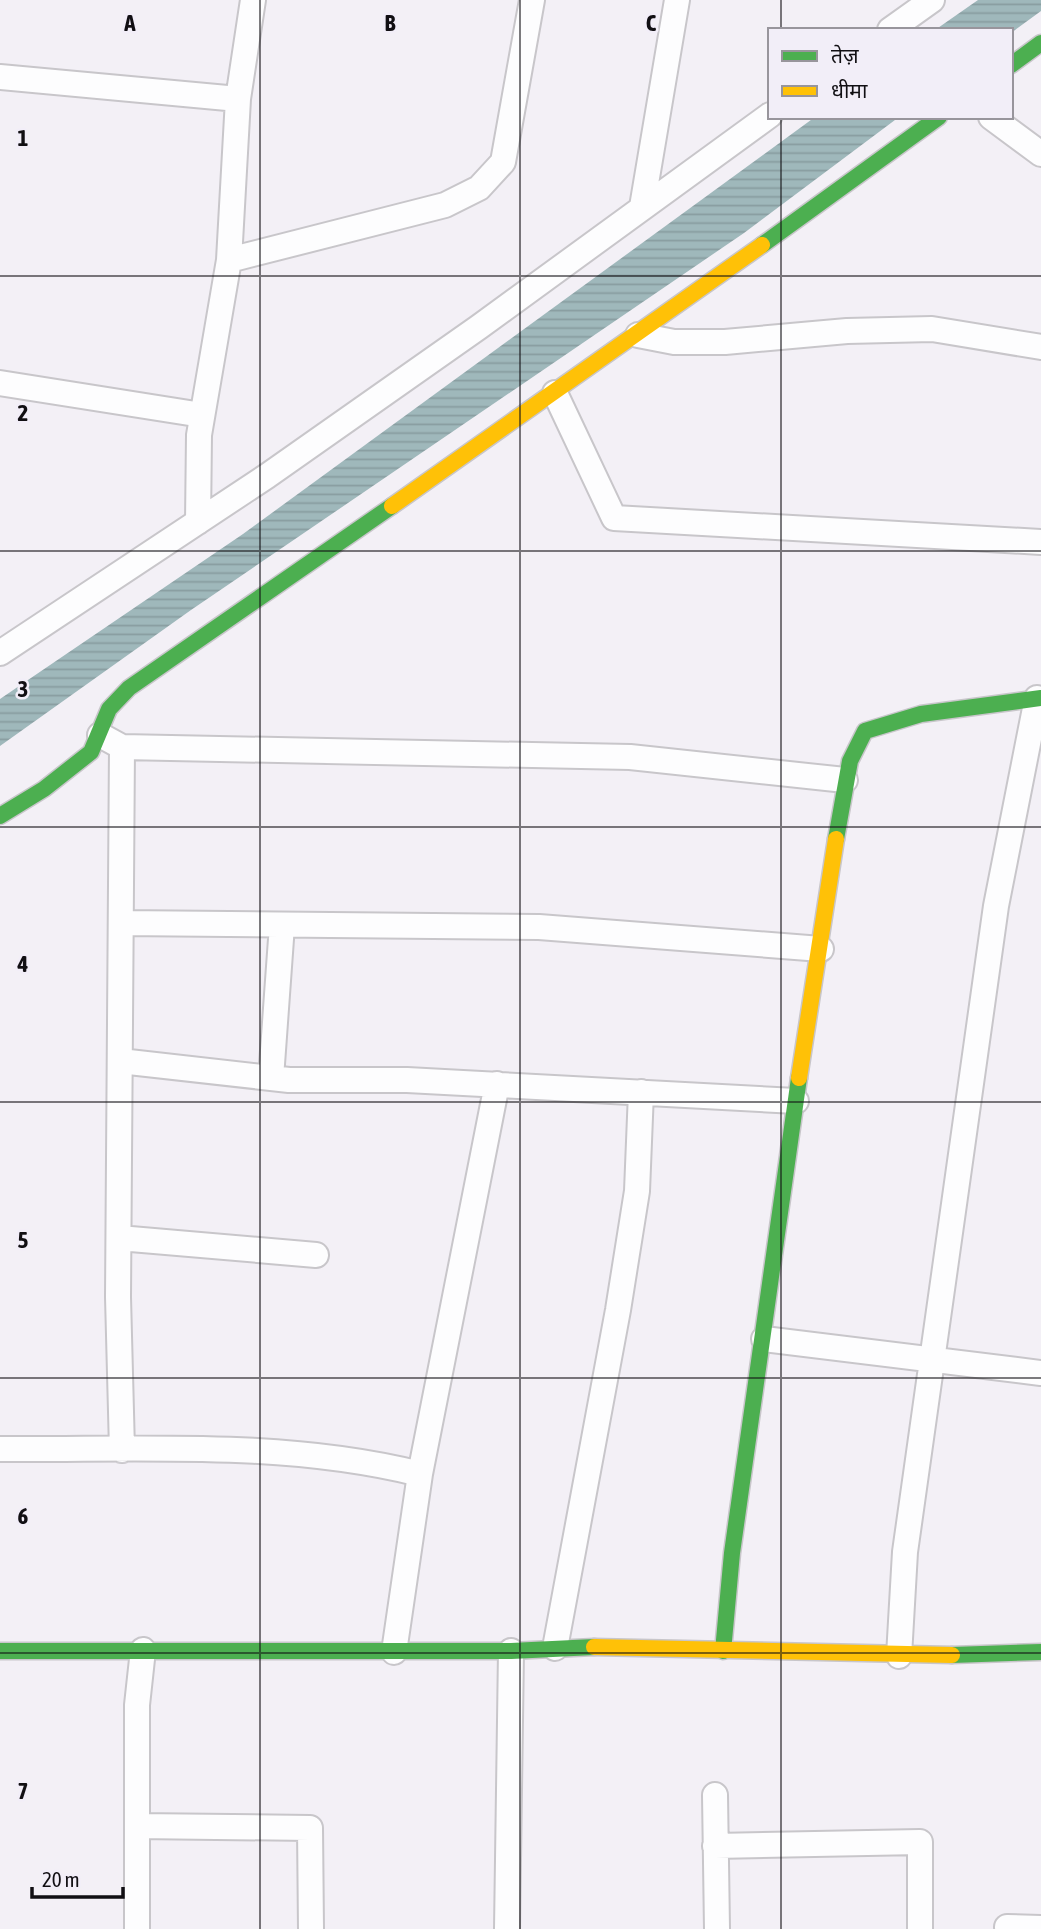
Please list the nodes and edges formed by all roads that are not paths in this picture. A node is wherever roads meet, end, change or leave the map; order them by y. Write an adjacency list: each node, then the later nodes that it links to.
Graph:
1 (253, 0): 9 (street)
2 (532, 0): 15 (street)
3 (677, 0): 14 (street)
4 (932, 0): 5 (street)
5 (893, 28)
6 (1041, 43): 7 (street)
7 (1013, 64)
8 (0, 77): 9 (street)
9 (238, 99): 15 (street)
10 (768, 116): 14 (street)
11 (936, 119): 16 (street)
12 (994, 119): 13 (street)
13 (1041, 154)
14 (642, 207): 21 (street)
15 (229, 260): 20 (street)
16 (638, 335): 17 (street); 19 (street)
17 (1041, 347)
18 (0, 383): 20 (street)
19 (555, 393): 22 (street); 25 (street)
20 (202, 415): 21 (street)
21 (198, 522): 23 (street)
22 (1041, 542)
23 (0, 653)
24 (1039, 698): 27 (street); 40 (street)
25 (100, 735): 26 (street); 28 (street)
26 (122, 747): 27 (street); 29 (street)
27 (845, 780): 31 (street)
28 (0, 816)
29 (121, 923): 30 (street); 32 (street)
30 (282, 925): 31 (street); 33 (street)
31 (821, 949): 36 (street)
32 (120, 1061): 33 (street); 37 (street)
33 (271, 1078): 34 (street)
34 (497, 1084): 35 (street); 44 (street)
35 (641, 1092): 36 (street); 45 (street)
36 (796, 1101): 39 (street)
37 (119, 1238): 38 (street); 43 (street)
38 (316, 1255)
39 (764, 1339): 40 (street); 50 (street)
40 (930, 1359): 41 (street); 52 (street)
41 (1041, 1373)
42 (0, 1449): 43 (street)
43 (122, 1450): 44 (street)
44 (420, 1474): 48 (street)
45 (555, 1647): 49 (street); 50 (street)
46 (143, 1650): 47 (street); 48 (street); 54 (street)
47 (0, 1651)
48 (394, 1651): 49 (street)
49 (511, 1651): 60 (street)
50 (723, 1651): 52 (street)
51 (1041, 1652): 52 (street)
52 (899, 1656)
53 (715, 1795): 55 (street)
54 (137, 1826): 58 (street); 59 (street)
55 (715, 1846): 61 (street); 62 (street)
56 (1007, 1927): 57 (street)
57 (1041, 1928)
58 (137, 1929)
59 (311, 1929)
60 (507, 1929)
61 (716, 1929)
62 (920, 1929)

